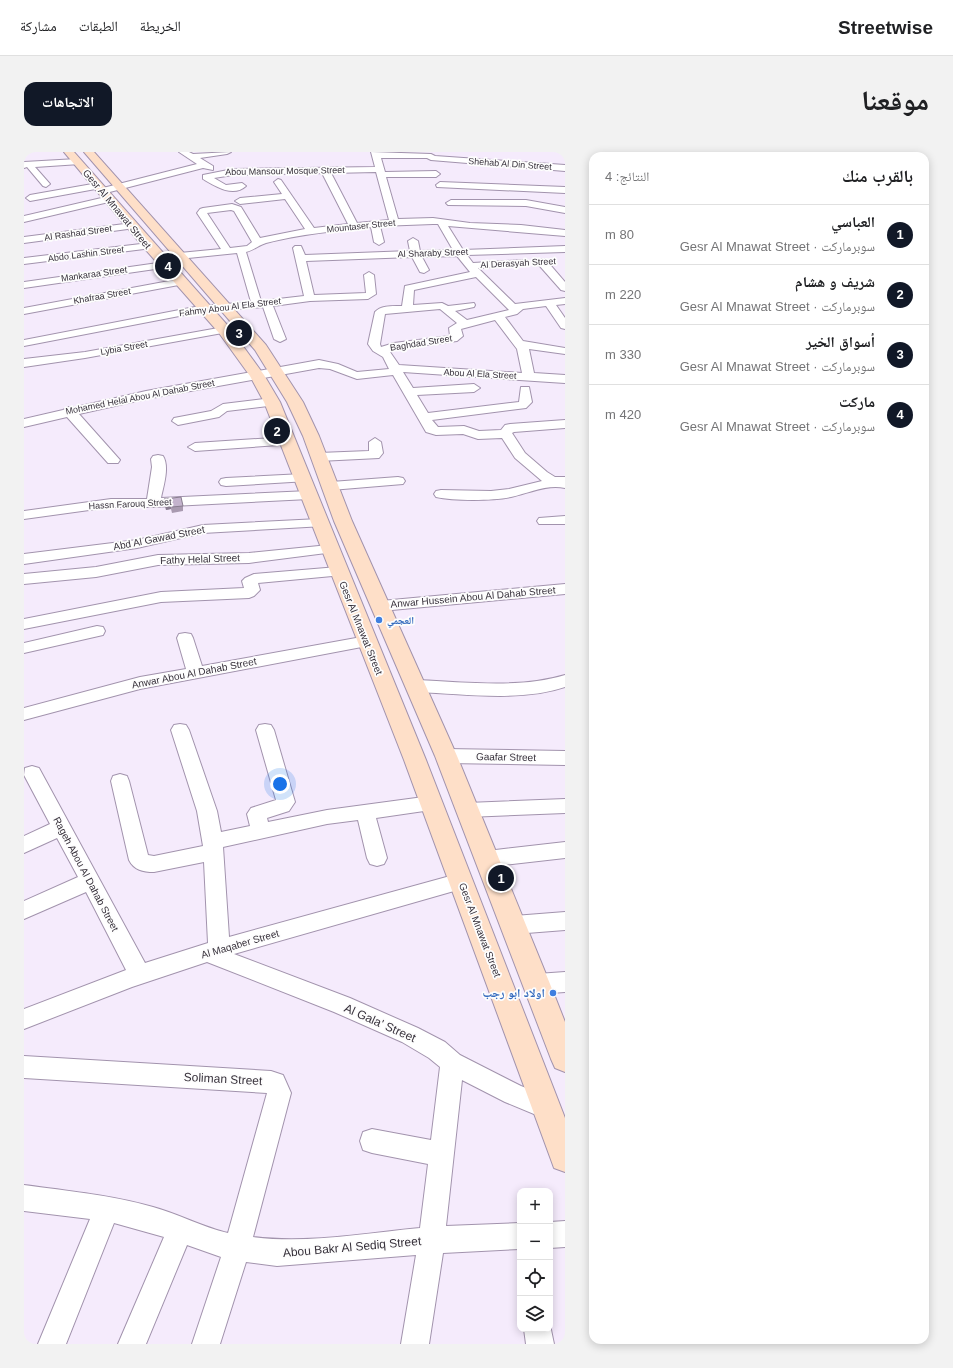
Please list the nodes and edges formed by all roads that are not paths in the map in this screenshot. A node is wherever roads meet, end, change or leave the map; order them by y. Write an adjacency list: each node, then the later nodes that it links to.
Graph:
1 (227, 152): 6 (street)
2 (463, 152): 8 (street)
3 (485, 152): 9 (street)
4 (376, 154): 7 (street, Shehab Al Din Street); 15 (street)
5 (78, 155): 10 (street); 24 (street, Gesr Al Mnawat Street)
6 (187, 155): 11 (street)
7 (430, 155): 8 (street, Shehab Al Din Street); 17 (street)
8 (456, 160): 9 (street, Shehab Al Din Street)
9 (477, 162): 13 (street, Shehab Al Din Street)
10 (26, 165): 20 (street)
11 (204, 165): 16 (street); 24 (street)
12 (565, 168): 13 (street, Shehab Al Din Street)
13 (517, 169): 18 (street)
14 (325, 170): 15 (street, Abou Mansour Mosque Street); 16 (street, Abou Mansour Mosque Street); 35 (street)
15 (380, 172): 17 (street, Abou Mansour Mosque Street); 31 (street)
16 (219, 173): 22 (street, Abou Mansour Mosque Street)
17 (436, 174): 21 (street)
18 (565, 176)
19 (278, 182): 25 (street)
20 (46, 184)
21 (440, 185): 23 (street); 28 (street)
22 (242, 186)
23 (565, 190)
24 (107, 191): 26 (street); 30 (street); 34 (street, Gesr Al Mnawat Street); 49 (street, Gesr Al Mnawat Street)
25 (287, 196): 27 (street); 37 (street)
26 (30, 198)
27 (240, 201)
28 (451, 203): 29 (street); 36 (street)
29 (565, 210)
30 (24, 219)
31 (394, 222): 32 (street, Mountaser Street); 33 (street, Mountaser Street)
32 (442, 222): 36 (street, Mountaser Street); 47 (street)
33 (376, 223): 35 (street, Mountaser Street); 43 (street)
34 (132, 226): 40 (street, Al Rashad Street); 49 (street, Gesr Al Mnawat Street)
35 (354, 226): 37 (street, Mountaser Street)
36 (470, 226): 38 (street, Mountaser Street)
37 (311, 231): 39 (street, Mountaser Street)
38 (565, 233)
39 (295, 235): 42 (street, Mountaser Street); 50 (street)
40 (24, 240)
41 (413, 241): 48 (street)
42 (257, 242): 45 (street, Mountaser Street); 46 (street)
43 (379, 242)
44 (565, 249): 47 (street, Al Sharaby Street)
45 (241, 250): 46 (street, Mountaser Street); 63 (street)
46 (227, 251): 49 (street, Mountaser Street)
47 (460, 253): 48 (street, Al Sharaby Street); 55 (street)
48 (416, 255): 50 (street, Al Sharaby Street); 54 (street)
49 (163, 256): 51 (street, Abdo Lashin Street); 57 (street, Gesr Al Mnawat Street); 58 (street, Mankaraa Street); 65 (street, Gesr Al Mnawat Street)
50 (301, 258): 60 (street)
51 (24, 261)
52 (554, 261): 53 (street, Al Derasyah Street)
53 (542, 262): 55 (street, Al Derasyah Street); 59 (street)
54 (424, 270)
55 (474, 270): 66 (street, Al Derasyah Street); 70 (street)
56 (369, 275): 60 (street, Fahmy Abou Al Ela Street)
57 (180, 282): 67 (street, Gesr Al Mnawat Street); 68 (street, Khafraa Street)
58 (24, 285)
59 (565, 288)
60 (310, 298): 63 (street, Fahmy Abou Al Ela Street)
61 (565, 301): 62 (street)
62 (549, 303): 70 (street); 72 (street)
63 (262, 304): 65 (street, Fahmy Abou Al Ela Street); 75 (street)
64 (470, 305): 69 (street)
65 (225, 308): 67 (street, Fahmy Abou Al Ela Street); 82 (street, Gesr Al Mnawat Street)
66 (407, 308): 69 (street); 78 (street)
67 (204, 309): 74 (street, Gesr Al Mnawat Street); 76 (street, Fahmy Abou Al Ela Street)
68 (24, 310)
69 (447, 310): 73 (street)
70 (515, 310): 71 (street)
71 (498, 316): 73 (street); 77 (street)
72 (563, 320)
73 (465, 324): 78 (street, Baghdad Street)
74 (224, 330): 80 (street, Lybia Street); 83 (street, Gesr Al Mnawat Street)
75 (280, 339)
76 (24, 343)
77 (520, 344): 79 (street); 84 (street)
78 (382, 351): 81 (street)
79 (565, 351)
80 (24, 363)
81 (395, 370): 82 (street); 84 (street, Abou Al Ela Street); 88 (street)
82 (277, 371): 83 (street, Mohamed Helal Abou Al Dahab Street); 99 (street, Gesr Al Mnawat Street)
83 (257, 374): 89 (street, Gesr Al Mnawat Street); 90 (street, Mohamed Helal Abou Al Dahab Street)
84 (529, 376): 85 (street, Abou Al Ela Street)
85 (565, 379)
86 (474, 388): 88 (street)
87 (525, 390): 91 (street)
88 (410, 392): 91 (street)
89 (272, 402): 92 (street); 96 (street, Gesr Al Mnawat Street)
90 (68, 411): 93 (street, Mohamed Helal Abou Al Dahab Street); 100 (street)
91 (424, 417): 95 (street)
92 (178, 421)
93 (24, 423)
94 (565, 424): 95 (street)
95 (505, 434): 103 (street)
96 (288, 440): 98 (street); 105 (street, Gesr Al Mnawat Street)
97 (375, 442): 99 (street)
98 (195, 447)
99 (319, 456): 106 (street, Gesr Al Mnawat Street)
100 (113, 460)
101 (158, 460): 108 (street)
102 (398, 481): 106 (street)
103 (562, 481): 107 (street)
104 (226, 482): 105 (street)
105 (306, 486): 108 (street, Hassn Farouq Street); 112 (street, Gesr Al Mnawat Street)
106 (331, 486): 118 (street, Gesr Al Mnawat Street)
107 (441, 494)
108 (153, 503): 109 (street, Hassn Farouq Street)
109 (24, 515)
110 (565, 520): 111 (street)
111 (544, 521)
112 (319, 523): 113 (street, Gesr Al Mnawat Street); 114 (street, Abd Al Gawad Street)
113 (329, 548): 115 (street, Gesr Al Mnawat Street); 116 (street, Fathy Helal Street)
114 (24, 559)
115 (338, 572): 119 (street); 122 (street, Gesr Al Mnawat Street)
116 (24, 579)
117 (565, 589): 118 (street, Anwar Hussein Abou Al Dahab Street)
118 (381, 606): 126 (street, Gesr Al Mnawat Street)
119 (90, 611): 120 (street); 123 (street)
120 (24, 624)
121 (185, 638): 124 (street)
122 (367, 641): 124 (street, Anwar Abou Al Dahab Street); 134 (street, Gesr Al Mnawat Street)
123 (24, 648)
124 (196, 672): 127 (street, Anwar Abou Al Dahab Street)
125 (565, 682): 126 (street)
126 (417, 686): 130 (street, Gesr Al Mnawat Street)
127 (24, 714)
128 (180, 730): 141 (street)
129 (265, 730): 139 (street)
130 (446, 756): 131 (street, Gaafar Street); 136 (street, Gesr Al Mnawat Street)
131 (565, 758)
132 (32, 773): 138 (street, Rageh Abou Al Dahab Street)
133 (120, 781): 141 (street)
134 (431, 803): 137 (street); 146 (street, Gesr Al Mnawat Street)
135 (565, 806): 136 (street)
136 (467, 810): 144 (street, Gesr Al Mnawat Street)
137 (365, 811): 139 (street); 143 (street)
138 (61, 827): 140 (street); 145 (street, Rageh Abou Al Dahab Street)
139 (261, 831): 141 (street)
140 (24, 845)
141 (213, 846): 150 (street)
142 (565, 850): 144 (street)
143 (378, 858)
144 (487, 859): 149 (street, Gesr Al Mnawat Street)
145 (90, 881): 147 (street); 151 (street, Rageh Abou Al Dahab Street)
146 (461, 882): 150 (street, Al Maqaber Street); 158 (street, Gesr Al Mnawat Street)
147 (24, 910)
148 (565, 921): 149 (street)
149 (514, 925): 153 (street, Gesr Al Mnawat Street)
150 (213, 952): 151 (street, Al Maqaber Street); 156 (street, Al Gala' Street)
151 (140, 974): 154 (street, Al Maqaber Street)
152 (565, 982): 153 (street)
153 (537, 984): 155 (street, Gesr Al Mnawat Street)
154 (24, 1019)
155 (565, 1059)
156 (452, 1063): 158 (street, Al Gala' Street); 160 (street)
157 (24, 1067): 169 (street, Soliman Street)
158 (546, 1107): 161 (street, Gesr Al Mnawat Street)
159 (372, 1141): 160 (street)
160 (442, 1154): 168 (street)
161 (565, 1157)
162 (24, 1198): 163 (street, Abou Bakr Al Sediq Street)
163 (107, 1208): 164 (street, Abou Bakr Al Sediq Street); 171 (street)
164 (180, 1230): 169 (street, Abou Bakr Al Sediq Street); 172 (street)
165 (565, 1234): 166 (street)
166 (553, 1235)
167 (517, 1236): 168 (street, Abou Bakr Al Sediq Street)
168 (432, 1240): 169 (street, Abou Bakr Al Sediq Street); 174 (street)
169 (237, 1248): 173 (street)
170 (538, 1332): 175 (street)
171 (52, 1344)
172 (132, 1344)
173 (206, 1344)
174 (415, 1344)
175 (540, 1344)

